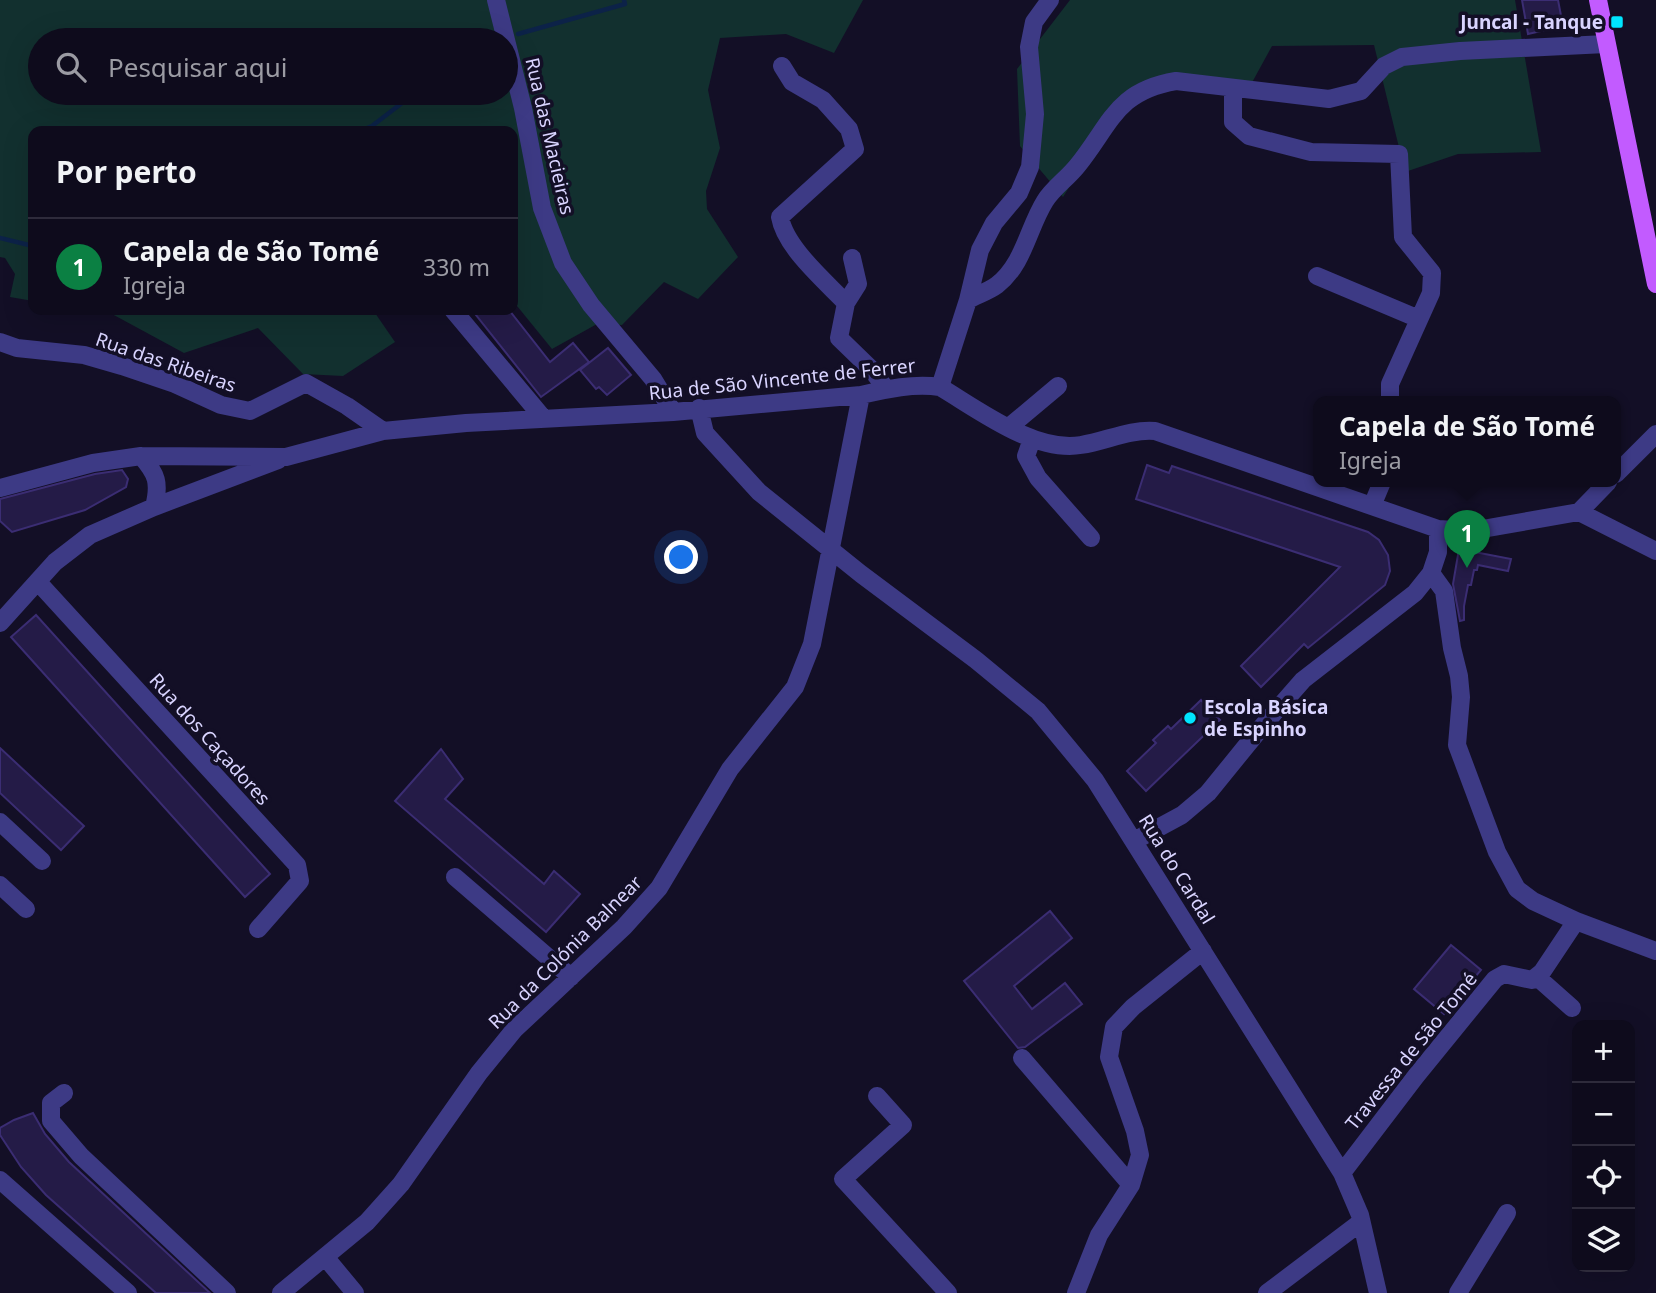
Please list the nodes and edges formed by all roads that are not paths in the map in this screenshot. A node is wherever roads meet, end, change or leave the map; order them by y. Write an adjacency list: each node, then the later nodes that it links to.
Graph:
1 (496, 0): 4 (street, Rua das Macieiras)
2 (1050, 0): 12 (street)
3 (1598, 0): 5 (main road)
4 (503, 28)
5 (1606, 44): 8 (street); 11 (main road)
6 (782, 66): 13 (street)
7 (518, 88): 23 (street, Rua das Macieiras)
8 (1233, 88): 12 (street); 15 (street)
9 (852, 258): 13 (street)
10 (1317, 276): 15 (street)
11 (1656, 284)
12 (968, 300): 18 (street)
13 (846, 303): 19 (street)
14 (457, 315): 24 (street)
15 (1419, 319): 21 (street)
16 (0, 342): 26 (street, Rua das Ribeiras)
17 (1058, 386): 25 (street)
18 (940, 387): 19 (street, Rua de São Vincente de Ferrer); 25 (street, Rua de São Vincente de Ferrer)
19 (886, 389): 20 (street, Rua de São Vincente de Ferrer)
20 (861, 395): 22 (street, Rua de São Vincente de Ferrer); 42 (street, Rua da Colónia Balnear)
21 (1390, 396)
22 (699, 408): 23 (street, Rua de São Vincente de Ferrer); 42 (street, Rua do Cardal)
23 (673, 412): 24 (street, Rua de São Vincente de Ferrer)
24 (544, 419): 26 (street, Rua de São Vincente de Ferrer)
25 (1009, 427): 28 (street, Rua de São Vincente de Ferrer)
26 (383, 431): 30 (street, Rua de São Vincente de Ferrer)
27 (1656, 435): 31 (street)
28 (1032, 439): 32 (street, Rua de São Vincente de Ferrer); 41 (street)
29 (141, 456): 30 (street, Rua de São Vincente de Ferrer); 36 (street, Rua de São Vincente de Ferrer); 38 (street)
30 (286, 457): 38 (street)
31 (1621, 469)
32 (1313, 486)
33 (1317, 487): 37 (street, Rua de São Vincente de Ferrer)
34 (1380, 487): 37 (street)
35 (1603, 487): 39 (street)
36 (0, 488)
37 (1372, 506): 40 (street, Rua de São Vincente de Ferrer)
38 (154, 507): 45 (street)
39 (1579, 512): 40 (street, Rua de São Vincente de Ferrer); 43 (street)
40 (1438, 529): 44 (street)
41 (1091, 538)
42 (832, 549): 48 (street, Rua do Cardal); 58 (street, Rua da Colónia Balnear)
43 (1656, 551)
44 (1431, 573): 48 (street); 53 (street)
45 (38, 582): 46 (street); 54 (street, Rua dos Caçadores)
46 (0, 623)
47 (0, 822): 49 (street)
48 (1135, 841): 55 (street, Rua do Cardal)
49 (42, 861)
50 (455, 877): 58 (street)
51 (0, 885): 52 (street)
52 (26, 908)
53 (1576, 920): 56 (street); 57 (street)
54 (258, 929)
55 (1203, 951): 63 (street, Rua do Cardal); 65 (street)
56 (1656, 951)
57 (1536, 976): 59 (street); 63 (street, Travessa de São Tomé)
58 (571, 977): 68 (street, Rua da Colónia Balnear)
59 (1572, 1008)
60 (1022, 1058): 65 (street)
61 (64, 1093): 70 (street)
62 (877, 1096): 73 (street)
63 (1342, 1173): 67 (street, Rua do Cardal)
64 (0, 1180): 69 (street)
65 (1131, 1185): 74 (street)
66 (1507, 1213): 77 (street)
67 (1361, 1222): 75 (street); 76 (street, Rua do Cardal)
68 (326, 1258): 71 (street, Rua da Colónia Balnear); 72 (street)
69 (128, 1293)
70 (227, 1293)
71 (282, 1293)
72 (355, 1293)
73 (948, 1293)
74 (1076, 1293)
75 (1267, 1293)
76 (1378, 1293)
77 (1458, 1293)

